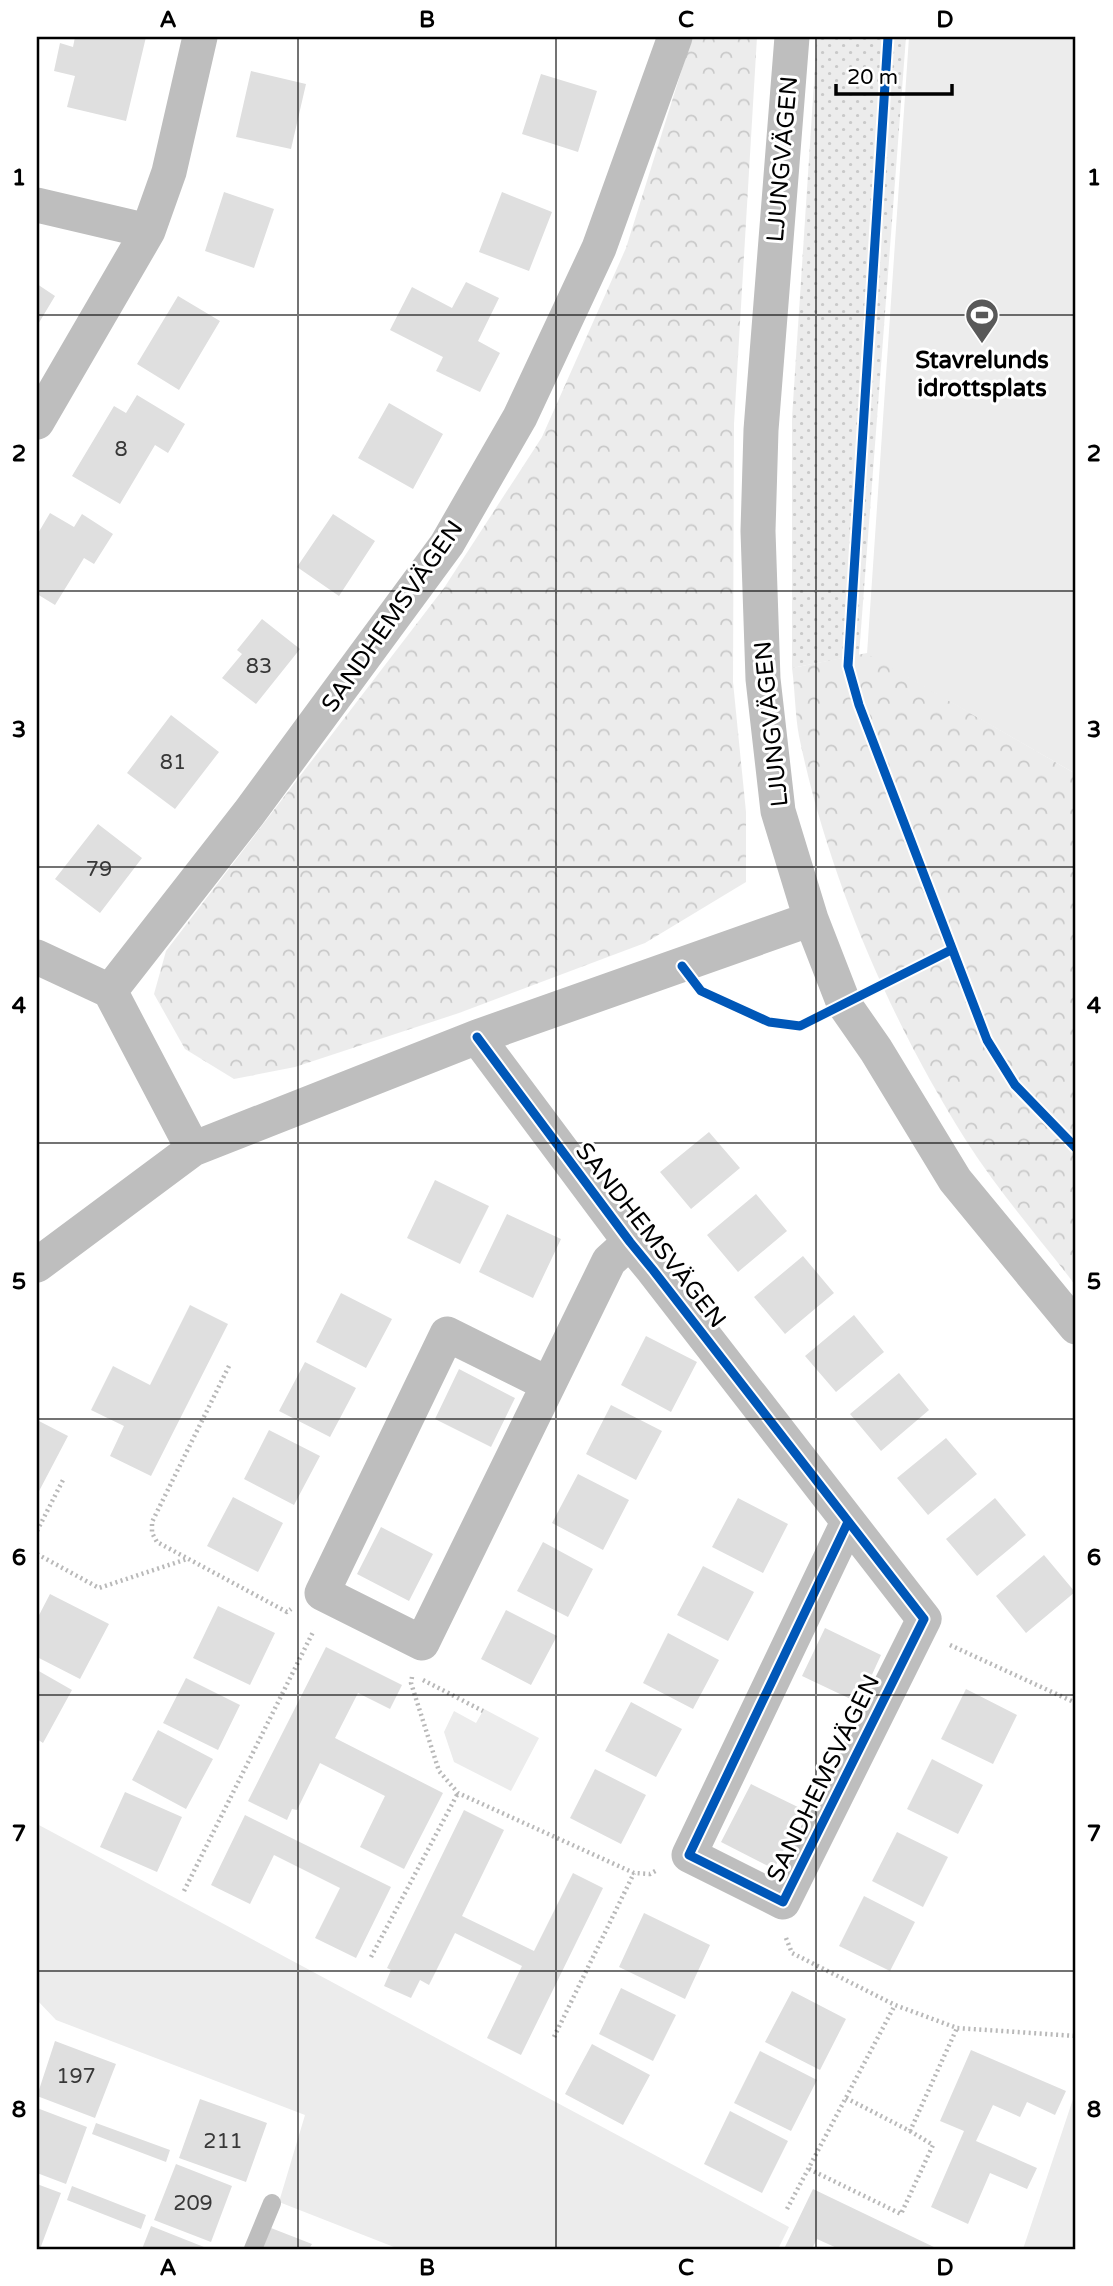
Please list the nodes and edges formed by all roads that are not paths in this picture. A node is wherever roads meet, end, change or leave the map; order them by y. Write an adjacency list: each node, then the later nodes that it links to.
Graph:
1 (200, 37): 5 (street)
2 (676, 37): 9 (street, SANDHEMSVÄGEN)
3 (792, 37): 7 (street, LJUNGVÄGEN)
4 (37, 205): 5 (street)
5 (148, 231): 6 (street)
6 (37, 422)
7 (811, 919): 10 (street); 14 (street, LJUNGVÄGEN)
8 (37, 957): 9 (street)
9 (110, 991): 11 (street)
10 (477, 1037): 11 (street); 12 (street, SANDHEMSVÄGEN)
11 (193, 1149): 13 (street)
12 (630, 1242): 15 (street, SANDHEMSVÄGEN); 16 (street, SANDHEMSVÄGEN)
13 (37, 1265)
14 (1076, 1327)
15 (548, 1384): 15 (street, SANDHEMSVÄGEN)
16 (848, 1522): 16 (street, SANDHEMSVÄGEN)
17 (272, 2203): 18 (lane)
18 (253, 2249)

